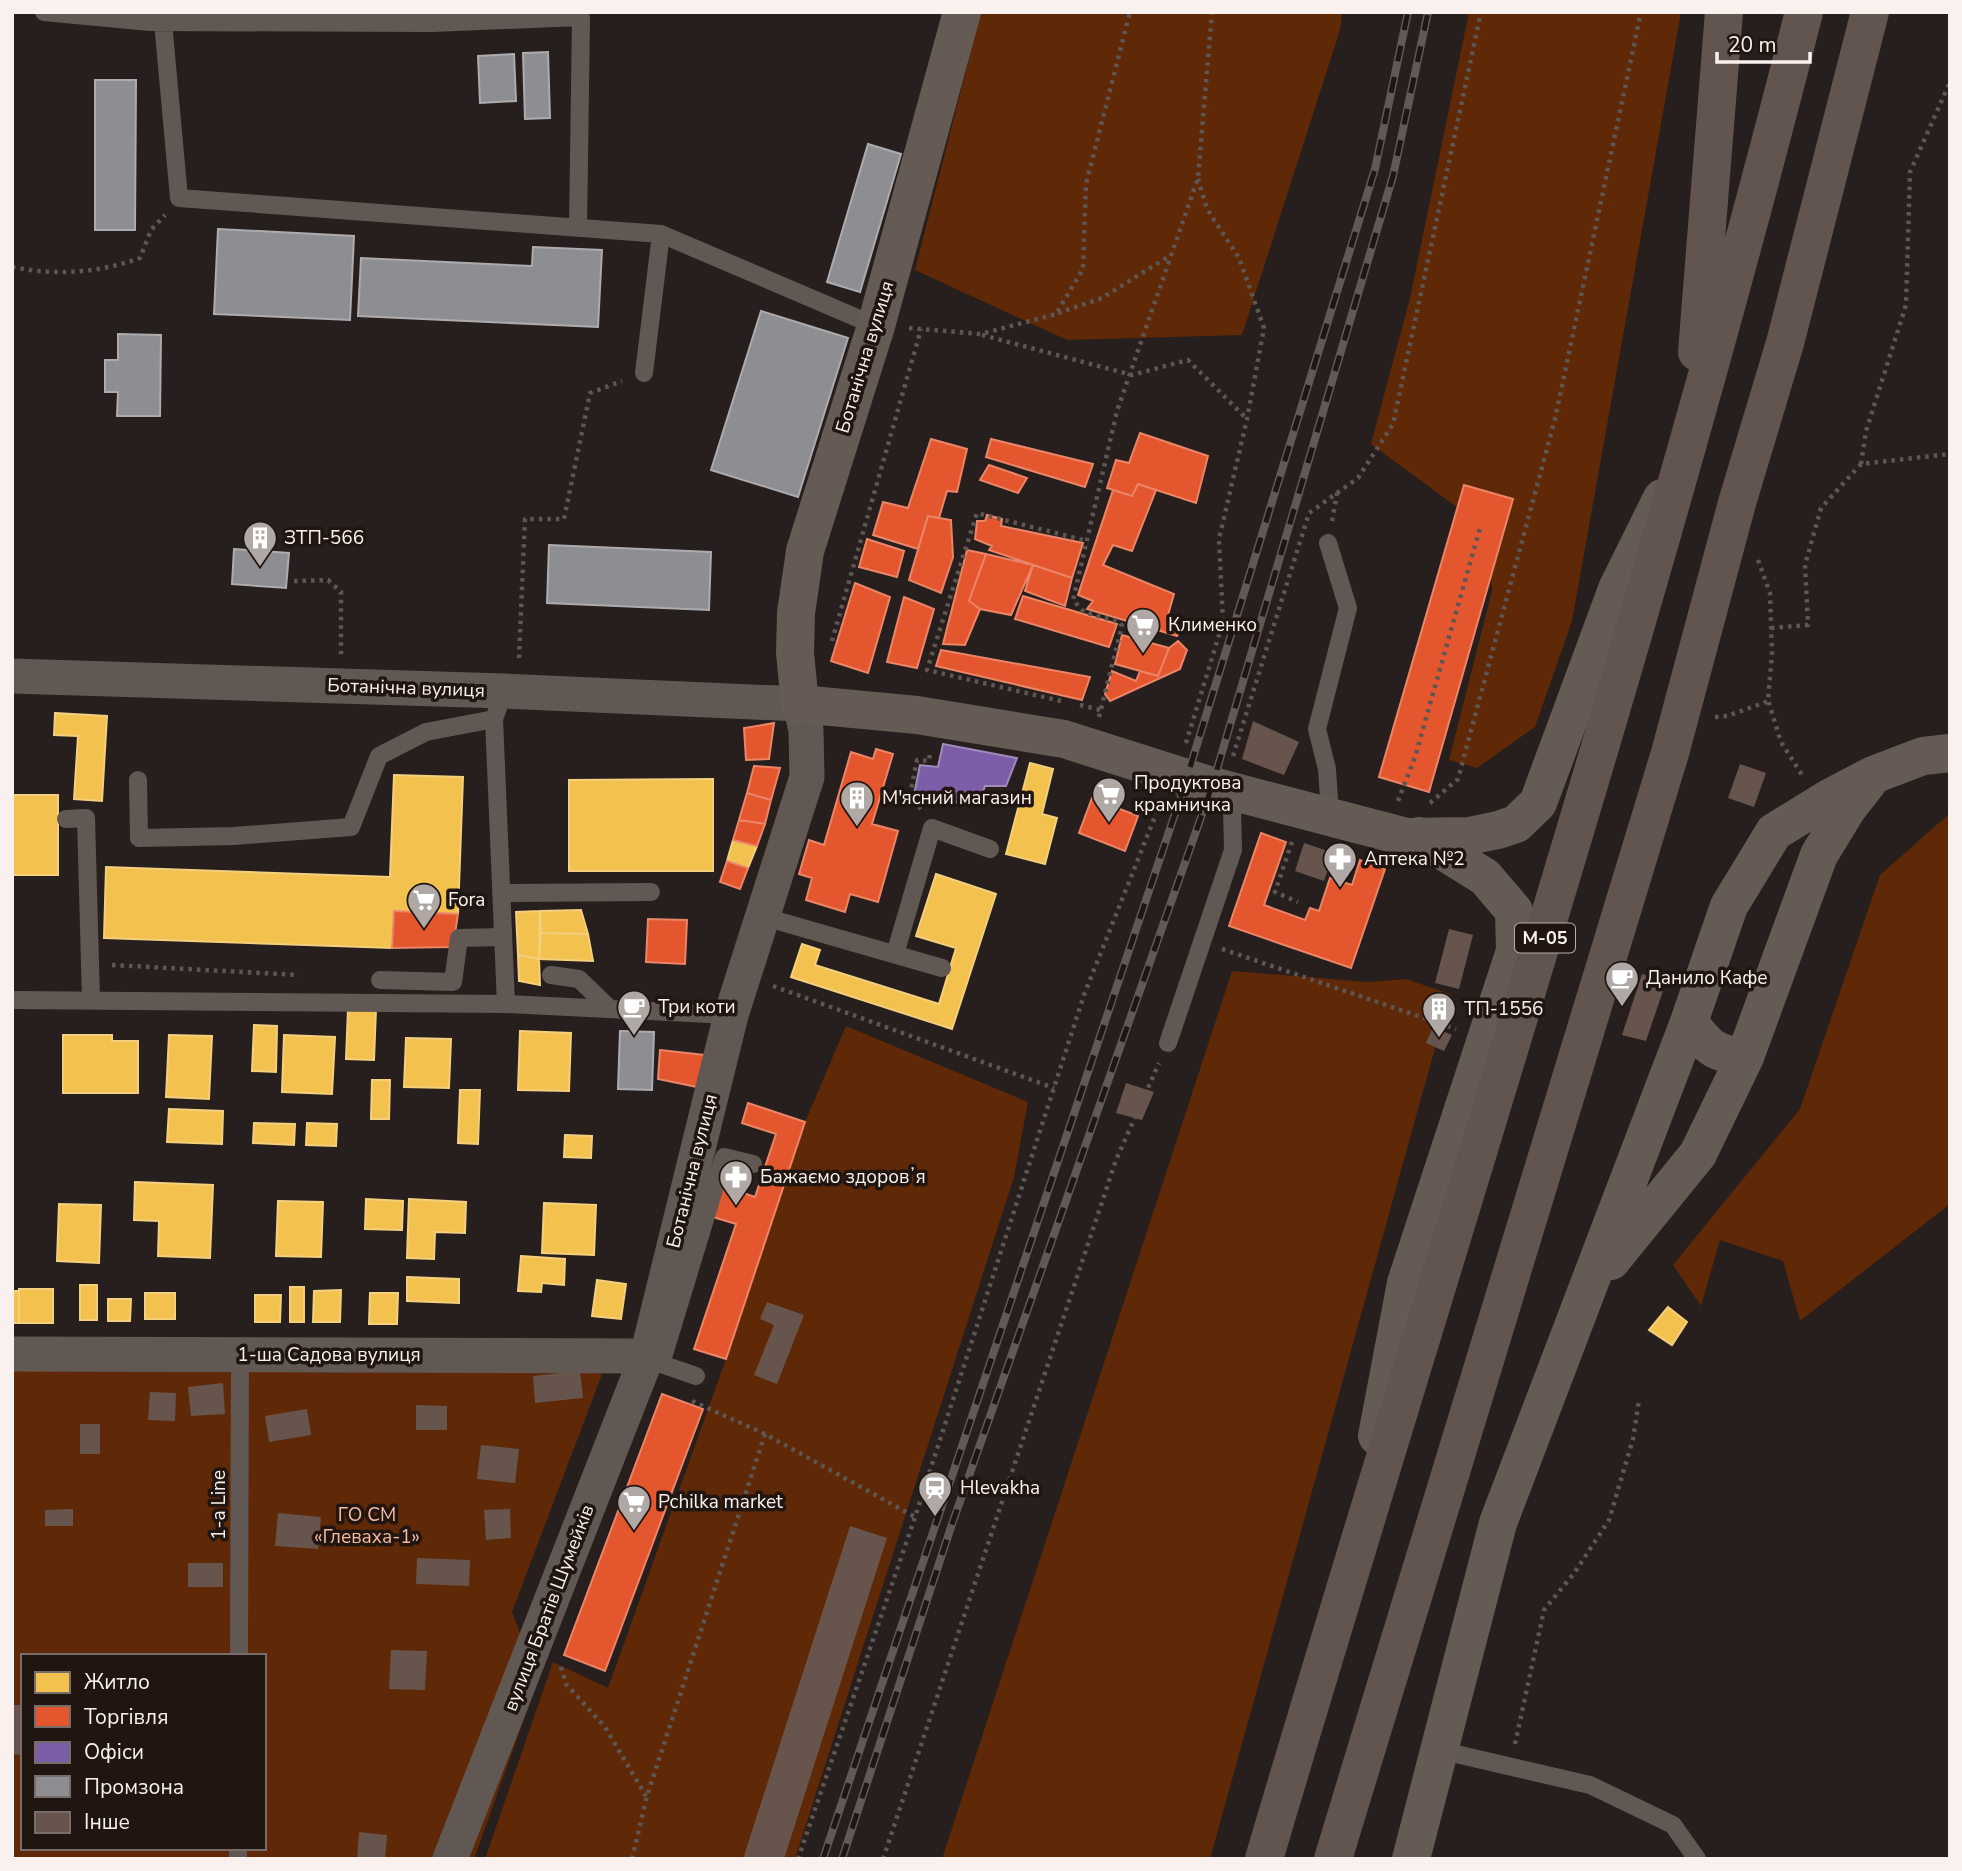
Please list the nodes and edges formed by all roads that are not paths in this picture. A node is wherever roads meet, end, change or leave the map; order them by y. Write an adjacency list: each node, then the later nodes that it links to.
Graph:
1 (44, 12): 8 (lane)
2 (962, 12): 11 (street, Ботанічна вулиця)
3 (1724, 12): 13 (highway)
4 (1804, 12): 13 (highway, М-05)
5 (1870, 12): 58 (highway)
6 (199, 17): 7 (lane); 8 (lane)
7 (432, 17): 9 (lane)
8 (154, 19): 9 (lane)
9 (578, 228): 10 (lane)
10 (661, 234): 11 (lane); 12 (lane)
11 (876, 326): 16 (street, Ботанічна вулиця)
12 (644, 373)
13 (1690, 442): 24 (street); 53 (highway, М-05)
14 (1328, 543): 22 (lane)
15 (12, 676): 17 (street, Ботанічна вулиця)
16 (800, 704): 17 (street, Ботанічна вулиця); 21 (street); 30 (street, Ботанічна вулиця)
17 (499, 705): 20 (lane); 27 (lane)
18 (1950, 753): 19 (street)
19 (1874, 775): 26 (street); 29 (street)
20 (138, 780)
21 (1230, 791): 22 (street); 44 (lane)
22 (1321, 815): 24 (street)
23 (66, 818): 38 (lane)
24 (1413, 829): 53 (street)
25 (990, 849): 32 (lane)
26 (1751, 867): 29 (street); 43 (street)
27 (501, 892): 28 (lane); 31 (lane)
28 (651, 892)
29 (1805, 894): 45 (street)
30 (764, 917): 32 (lane); 42 (street, Ботанічна вулиця)
31 (503, 937): 36 (lane); 40 (lane)
32 (895, 954): 33 (lane)
33 (942, 968)
34 (551, 975): 41 (lane)
35 (380, 980): 36 (lane)
36 (413, 982): 39 (lane)
37 (12, 1000): 38 (lane)
38 (91, 1000): 39 (lane)
39 (416, 1004): 40 (lane)
40 (506, 1004): 41 (lane)
41 (609, 1008): 42 (lane)
42 (731, 1015): 46 (street, Ботанічна вулиця)
43 (1689, 1022): 45 (street); 48 (street)
44 (1168, 1043)
45 (1745, 1057): 48 (street)
46 (711, 1154): 47 (lane); 49 (street, Ботанічна вулиця)
47 (753, 1164)
48 (1590, 1287): 55 (street)
49 (654, 1347): 51 (street, 1-ша Садова вулиця); 52 (lane); 56 (street, вулиця Братів Шумейків)
50 (12, 1354): 51 (street, 1-ша Садова вулиця)
51 (240, 1354): 54 (lane, 1-a Line)
52 (696, 1376)
53 (1354, 1555): 57 (highway, М-05)
54 (239, 1654)
55 (1439, 1750): 59 (street); 60 (lane)
56 (450, 1859)
57 (1264, 1859)
58 (1334, 1859)
59 (1411, 1859)
60 (1697, 1859)

